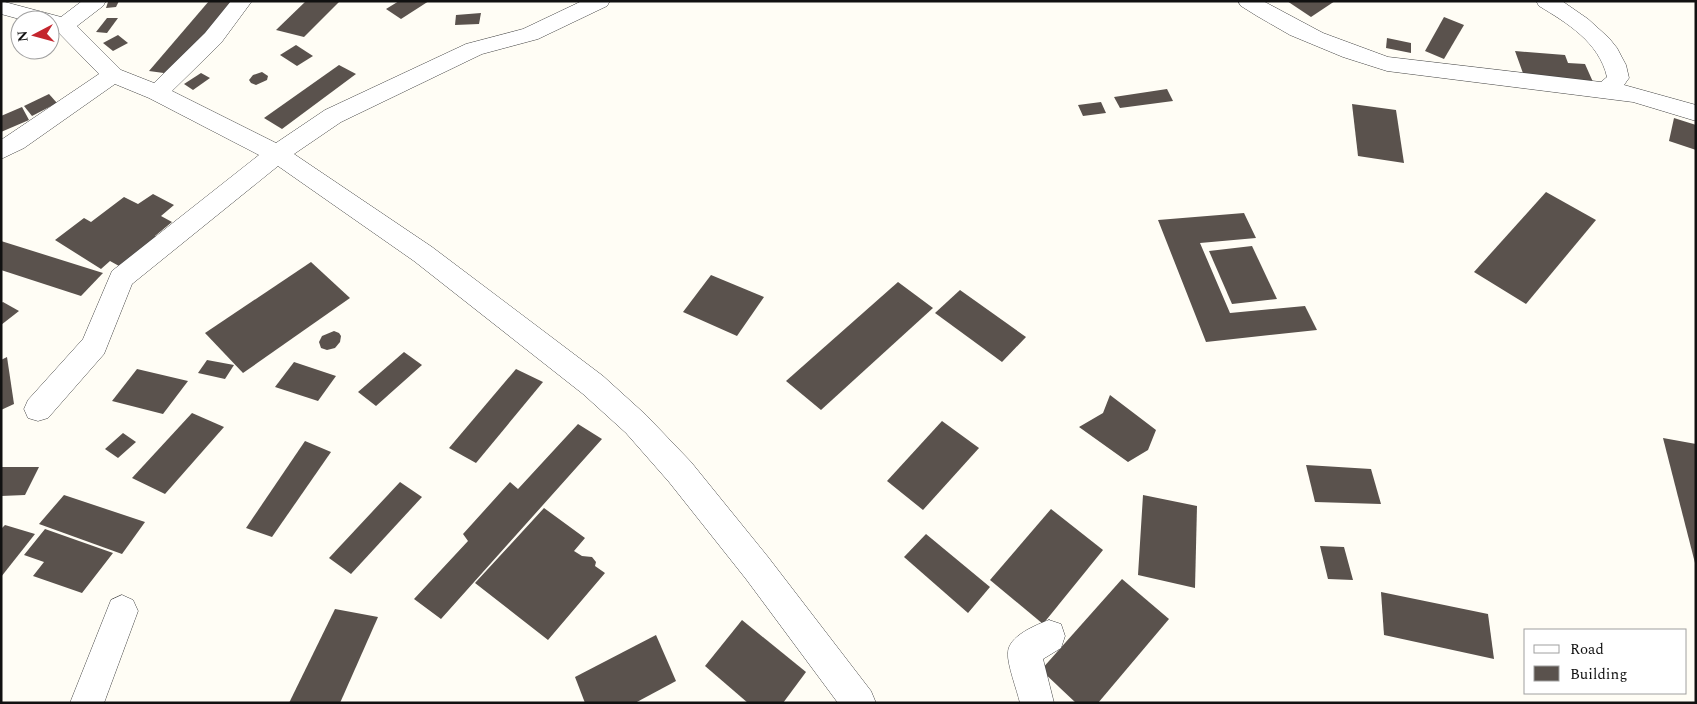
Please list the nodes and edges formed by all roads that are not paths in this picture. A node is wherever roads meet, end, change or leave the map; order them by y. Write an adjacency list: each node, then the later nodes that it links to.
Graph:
1 (96, 1): 6 (street)
2 (242, 1): 10 (street)
3 (600, 1): 13 (street)
4 (1248, 1): 9 (street)
5 (1546, 1): 9 (street)
6 (60, 19)
7 (60, 27): 8 (street)
8 (113, 75): 10 (street); 12 (street)
9 (1606, 91): 11 (street)
10 (157, 93): 13 (street)
11 (1696, 112)
12 (1, 151)
13 (277, 154): 14 (street); 18 (street)
14 (38, 409)
15 (122, 611): 17 (street)
16 (1049, 636): 19 (street)
17 (87, 703)
18 (859, 703)
19 (1037, 703)

